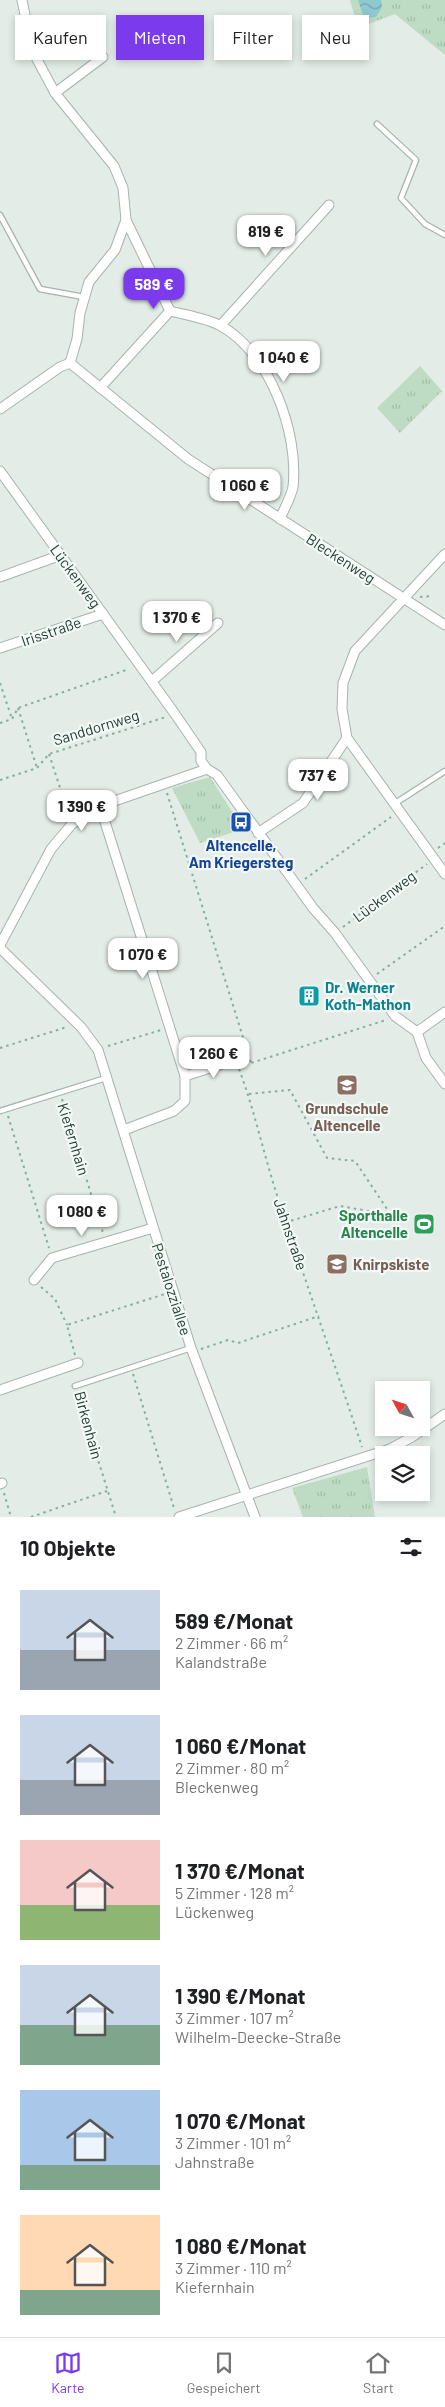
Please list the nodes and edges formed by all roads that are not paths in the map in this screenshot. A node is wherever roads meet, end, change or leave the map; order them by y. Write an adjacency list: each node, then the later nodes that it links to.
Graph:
1 (22, 0): 3 (street)
2 (99, 60): 3 (street)
3 (54, 93): 7 (street)
4 (377, 124): 8 (lane)
5 (329, 205): 11 (street)
6 (0, 215): 9 (lane)
7 (126, 220): 9 (street); 10 (street)
8 (445, 235)
9 (84, 297): 12 (street)
10 (170, 311): 11 (street); 13 (street)
11 (220, 325): 16 (street)
12 (70, 363): 13 (street, Bleckenweg); 14 (street)
13 (100, 388): 16 (street, Bleckenweg)
14 (0, 409)
15 (0, 470): 18 (street, Lückenweg)
16 (280, 519): 20 (street, Bleckenweg)
17 (445, 554): 20 (street)
18 (61, 555): 19 (street); 21 (street, Lückenweg)
19 (0, 577)
20 (402, 599): 23 (street, Bleckenweg); 26 (street)
21 (103, 614): 24 (street, Irisstraße); 25 (street, Lückenweg)
22 (218, 623): 25 (street)
23 (445, 626)
24 (0, 648)
25 (152, 681): 27 (street, Lückenweg)
26 (347, 738): 30 (street); 31 (street)
27 (207, 769): 29 (street); 31 (street, Lückenweg)
28 (445, 771): 30 (lane)
29 (100, 806): 33 (street); 37 (street)
30 (397, 808): 32 (street)
31 (258, 833): 35 (street, Lückenweg)
32 (445, 874)
33 (0, 947): 38 (street, Pestalozziallee)
34 (445, 1012): 35 (street)
35 (417, 1032): 39 (street)
36 (235, 1060): 37 (street)
37 (186, 1076): 41 (street)
38 (108, 1077): 40 (lane, Kiefernhain); 41 (street, Pestalozziallee)
39 (445, 1084)
40 (0, 1111)
41 (124, 1130): 42 (street, Pestalozziallee)
42 (153, 1228): 43 (street); 44 (street, Pestalozziallee)
43 (34, 1280)
44 (191, 1348): 46 (lane, Birkenhain); 49 (street, Pestalozziallee)
45 (78, 1362): 47 (street)
46 (75, 1386)
47 (0, 1390)
48 (445, 1414): 49 (street)
49 (248, 1495): 50 (street); 51 (street, Pestalozziallee)
50 (179, 1517)
51 (255, 1517)

